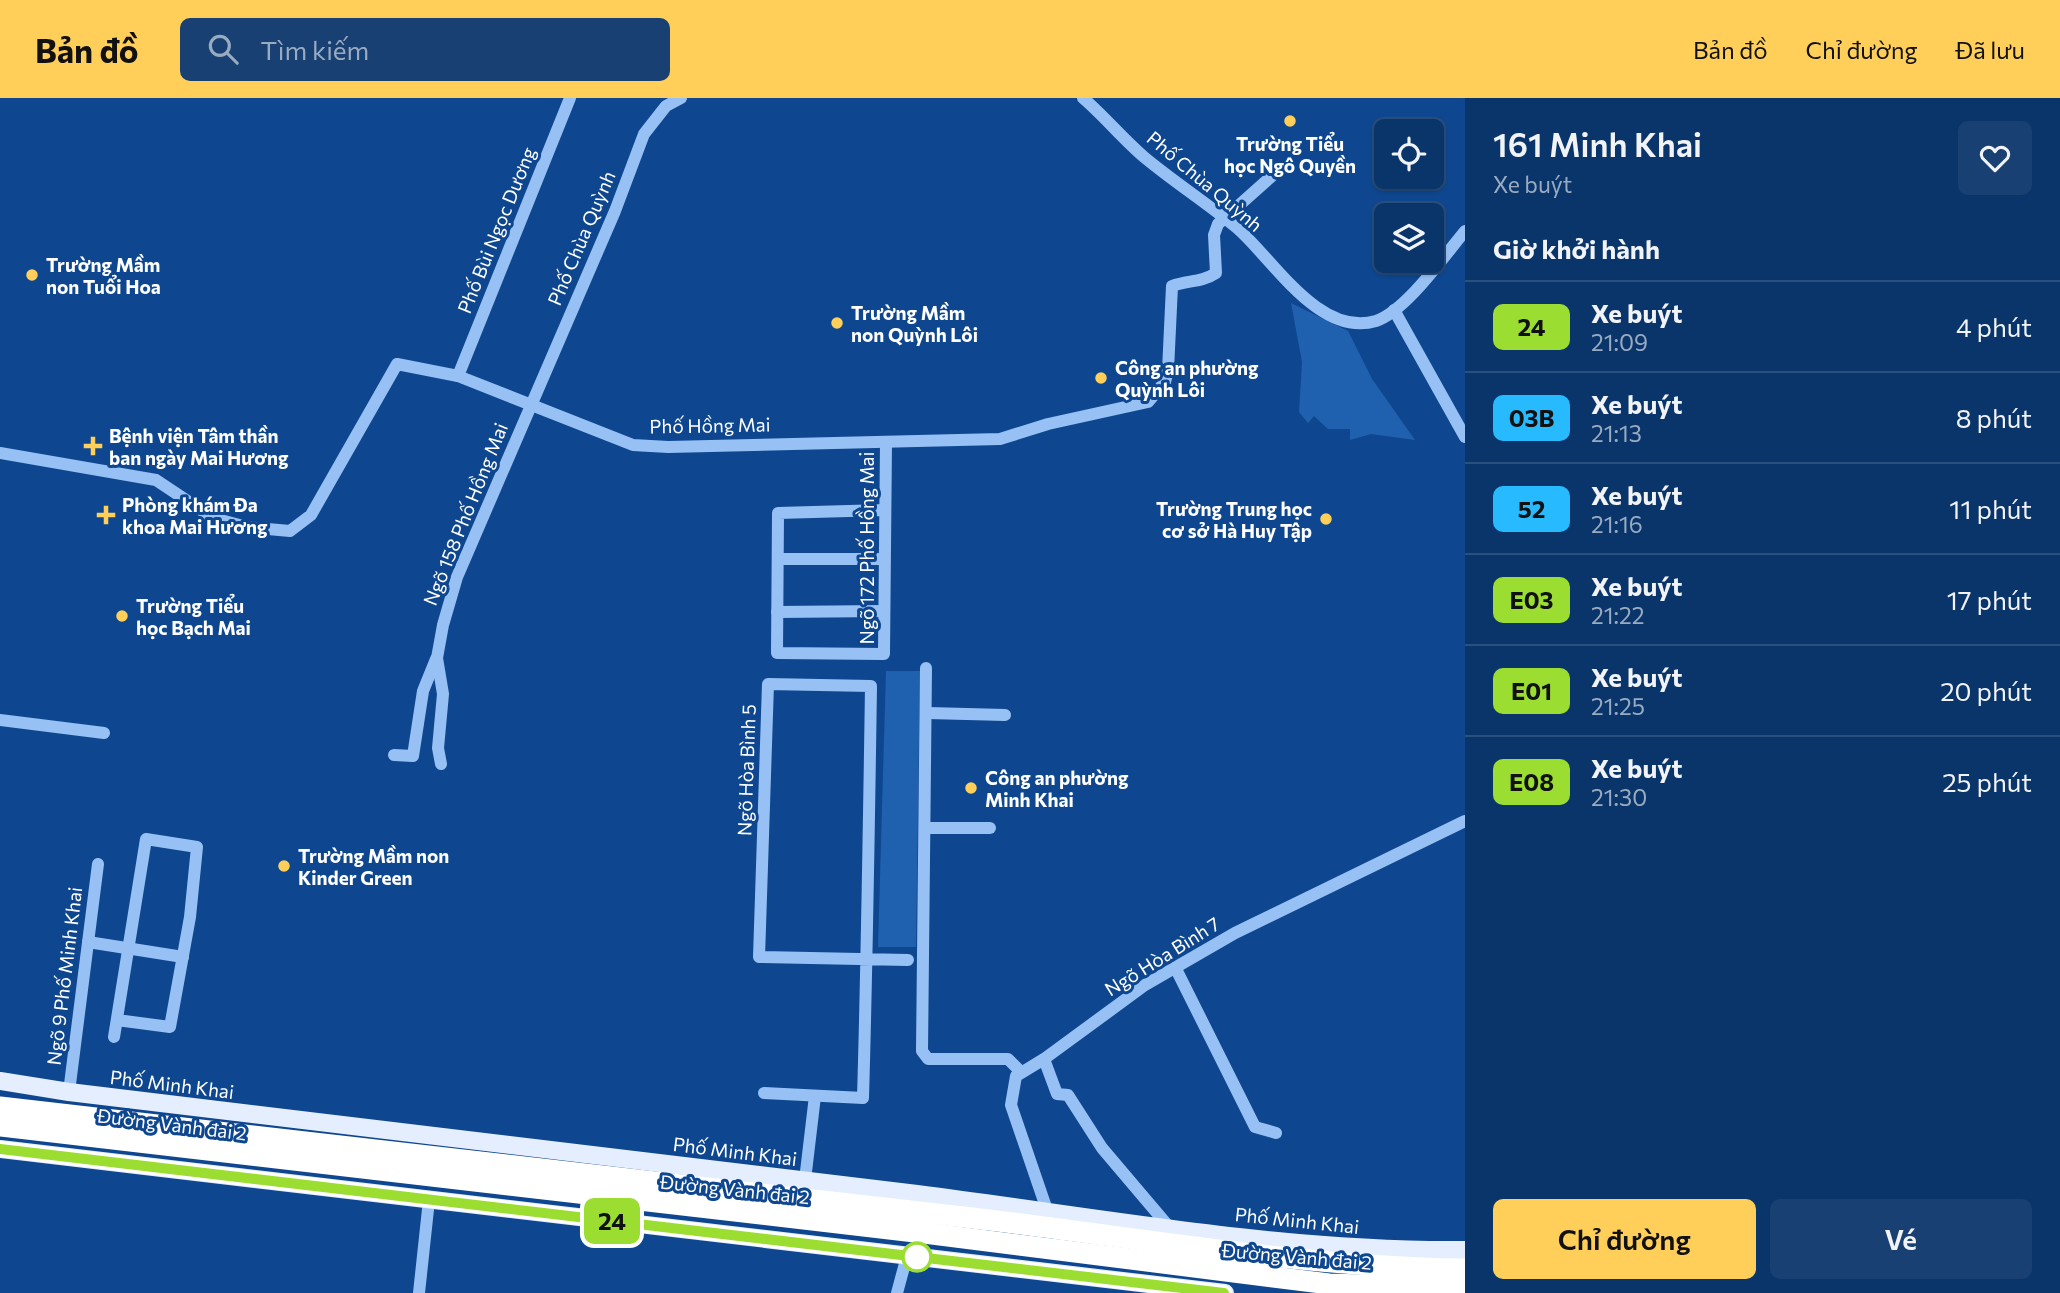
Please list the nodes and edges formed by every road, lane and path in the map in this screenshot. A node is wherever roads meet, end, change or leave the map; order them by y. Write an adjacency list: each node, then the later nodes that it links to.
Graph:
1 (570, 98): 8 (street, Phố Bùi Ngọc Dương)
2 (681, 98): 9 (street, Phố Chùa Quỳnh)
3 (1083, 98): 5 (street, Phố Chùa Quỳnh)
4 (1282, 167): 5 (street)
5 (1223, 218): 7 (street, Phố Chùa Quỳnh); 11 (street, Phố Hồng Mai)
6 (1465, 231): 7 (street, Phố Chùa Quỳnh)
7 (1394, 310): 10 (street)
8 (458, 376): 9 (street, Phố Hồng Mai); 12 (street, Phố Hồng Mai)
9 (530, 404): 11 (street, Phố Hồng Mai); 18 (street, Ngõ 158 Phố Hồng Mai)
10 (1465, 437)
11 (886, 442): 13 (street, Ngõ 172 Phố Hồng Mai)
12 (0, 453)
13 (884, 510): 14 (street); 15 (street, Ngõ 172 Phố Hồng Mai)
14 (779, 559): 15 (street); 17 (street)
15 (884, 559): 16 (street, Ngõ 172 Phố Hồng Mai)
16 (884, 611): 17 (street); 17 (street, Ngõ 172 Phố Hồng Mai)
17 (777, 612)
18 (437, 658): 24 (street); 25 (street, Ngõ 158 Phố Hồng Mai)
19 (926, 668): 20 (street)
20 (928, 713): 21 (street); 27 (street)
21 (1005, 715)
22 (0, 720): 23 (street)
23 (104, 733)
24 (394, 755)
25 (441, 764)
26 (1465, 821): 35 (street, Ngõ Hòa Bình 7)
27 (925, 828): 28 (street); 39 (street)
28 (990, 828)
29 (98, 864): 30 (street, Ngõ 9 Phố Minh Khai)
30 (88, 942): 31 (street); 41 (street, Ngõ 9 Phố Minh Khai)
31 (127, 948): 32 (street); 32 (street); 36 (street)
32 (183, 957): 36 (street)
33 (867, 959): 33 (street, Ngõ Hòa Bình 5); 34 (street, Ngõ Hòa Bình 5); 43 (street, Ngõ Hòa Bình 5)
34 (908, 960)
35 (1176, 969): 38 (street, Ngõ Hòa Bình 7); 46 (street)
36 (117, 1020): 37 (street)
37 (114, 1037)
38 (1044, 1059): 39 (street, Ngõ Hòa Bình 7); 54 (street)
39 (1021, 1072): 52 (street)
40 (0, 1081): 41 (main road, Phố Minh Khai)
41 (69, 1092): 48 (main road, Phố Minh Khai)
42 (764, 1093): 43 (street, Ngõ Hòa Bình 5)
43 (815, 1096): 50 (street)
44 (0, 1107): 58 (highway, Đường Vành đai 2)
45 (0, 1126): 59 (highway, Đường Vành đai 2)
46 (1276, 1133)
47 (0, 1149): 51 (main road)
48 (633, 1160): 49 (main road, Phố Minh Khai); 53 (main road)
49 (740, 1173): 50 (main road, Phố Minh Khai); 55 (main road)
50 (805, 1181): 52 (main road, Phố Minh Khai)
51 (429, 1200): 53 (main road); 61 (street)
52 (1046, 1210): 54 (main road, Phố Minh Khai)
53 (628, 1223): 55 (main road)
54 (1169, 1227): 56 (main road, Phố Minh Khai)
55 (734, 1235): 57 (main road)
56 (1465, 1250)
57 (907, 1255): 60 (main road); 62 (street)
58 (1465, 1269)
59 (1465, 1288)
60 (1161, 1290): 63 (main road)
61 (419, 1293)
62 (897, 1293)
63 (1225, 1293)

